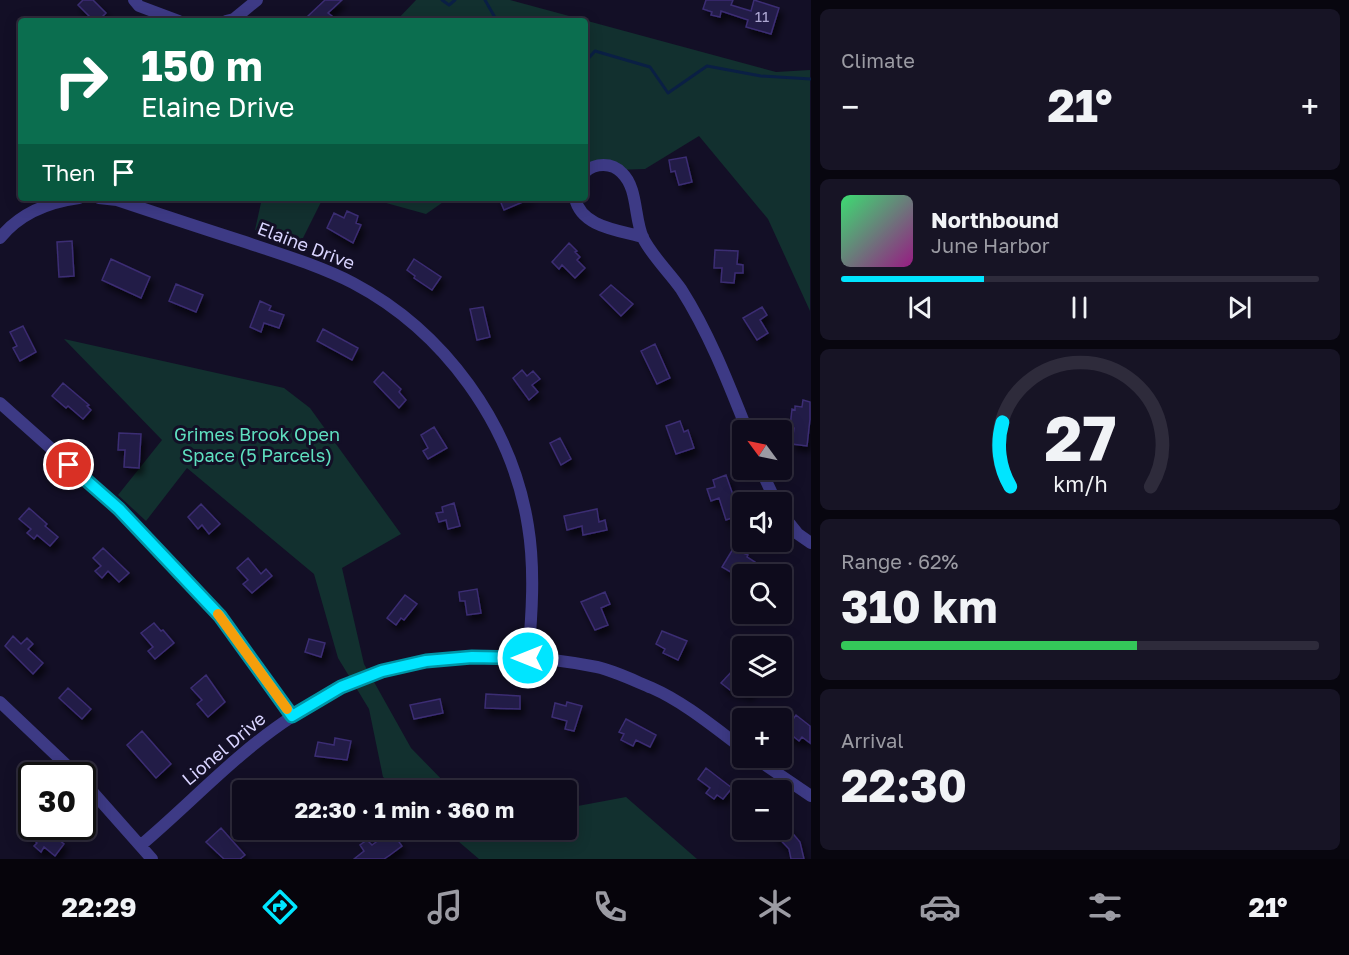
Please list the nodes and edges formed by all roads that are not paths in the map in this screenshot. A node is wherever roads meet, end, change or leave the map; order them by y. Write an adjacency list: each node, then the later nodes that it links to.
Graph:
1 (134, 0): 3 (street)
2 (257, 0): 4 (street)
3 (171, 18)
4 (235, 18)
5 (588, 170): 9 (street)
6 (54, 201): 10 (street)
7 (120, 201): 15 (street, Elaine Drive)
8 (576, 201): 9 (street)
9 (643, 237): 12 (street)
10 (0, 238)
11 (0, 403): 17 (street)
12 (743, 420)
13 (792, 526): 14 (street)
14 (810, 543)
15 (528, 658): 17 (street, Lionel Drive); 18 (street, Lionel Drive)
16 (0, 702): 19 (street)
17 (292, 716): 23 (street, Lionel Drive)
18 (732, 740)
19 (63, 762)
20 (769, 768): 22 (street)
21 (96, 795): 23 (street)
22 (810, 796)
23 (141, 845): 24 (street)
24 (152, 859)

